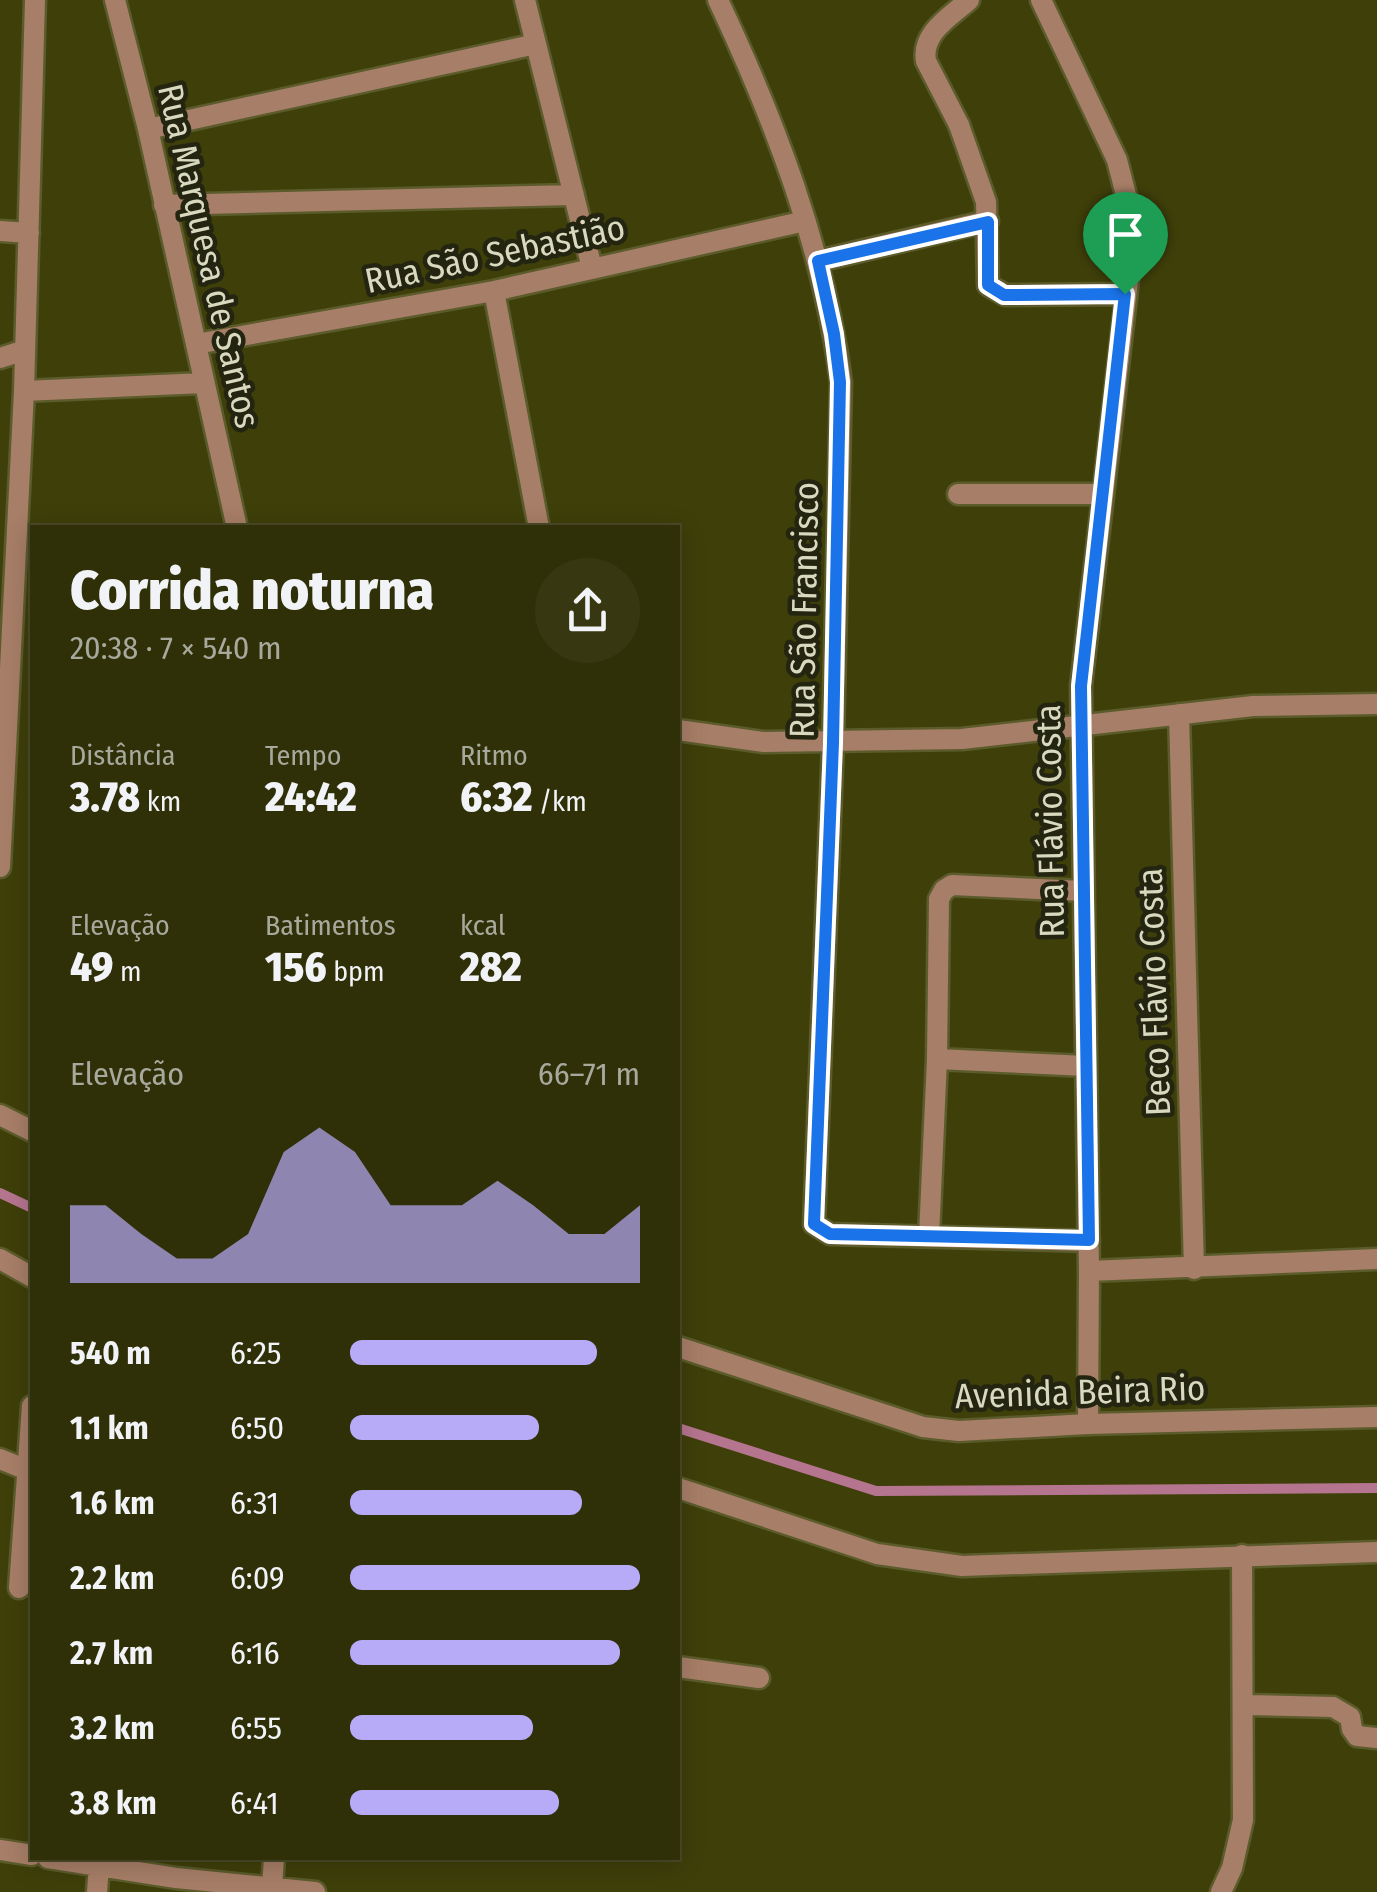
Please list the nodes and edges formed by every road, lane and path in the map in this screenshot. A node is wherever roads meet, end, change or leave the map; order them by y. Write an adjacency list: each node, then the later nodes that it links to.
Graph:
1 (35, 0): 14 (street)
2 (524, 0): 7 (street)
3 (718, 0): 11 (street, Rua São Francisco)
4 (969, 0): 12 (street)
5 (1041, 0): 18 (street, Rua Flávio Costa)
6 (121, 1): 8 (street, Rua Marquesa de Santos)
7 (536, 44): 8 (street); 9 (street)
8 (148, 129): 10 (street, Rua Marquesa de Santos)
9 (574, 195): 10 (street); 16 (street)
10 (164, 205): 19 (street, Rua Marquesa de Santos)
11 (806, 222): 15 (street, Rua São Francisco); 16 (street, Rua São Sebastião)
12 (988, 222): 15 (street); 18 (street)
13 (0, 231): 14 (street)
14 (29, 233): 20 (street)
15 (818, 261): 33 (street, Rua São Francisco)
16 (592, 268): 17 (street, Rua São Sebastião)
17 (494, 290): 19 (street, Rua São Sebastião); 27 (street)
18 (1125, 294): 25 (street, Rua Flávio Costa)
19 (196, 344): 22 (street, Rua Marquesa de Santos)
20 (25, 350): 21 (street); 23 (street)
21 (0, 358)
22 (204, 383): 23 (street); 26 (street, Rua Marquesa de Santos)
23 (24, 391): 28 (street)
24 (958, 494): 25 (street)
25 (1102, 494): 31 (street, Rua Flávio Costa)
26 (235, 525)
27 (537, 525)
28 (6, 642): 34 (street)
29 (1377, 704): 30 (street)
30 (1179, 714): 31 (street); 45 (street, Beco Flávio Costa)
31 (1081, 726): 33 (street); 36 (street, Rua Flávio Costa)
32 (680, 730): 33 (street)
33 (833, 743): 41 (street, Rua São Francisco)
34 (1, 833): 35 (street)
35 (0, 867)
36 (1084, 891): 37 (street, Beco Flávio Costa); 38 (street, Rua Flávio Costa)
37 (938, 1059): 38 (street, Beco Flávio Costa); 41 (street)
38 (1086, 1066): 42 (street, Rua Flávio Costa)
39 (0, 1115): 40 (street)
40 (30, 1129)
41 (929, 1236): 42 (street)
42 (1089, 1240): 46 (street, Rua Flávio Costa)
43 (0, 1259): 47 (street)
44 (1377, 1259): 45 (street)
45 (1194, 1268): 46 (street)
46 (1090, 1270): 50 (street, Rua Flávio Costa)
47 (30, 1275)
48 (680, 1347): 50 (street, Avenida Beira Rio)
49 (1377, 1417): 50 (street, Avenida Beira Rio)
50 (1088, 1424)
51 (30, 1432): 53 (street)
52 (0, 1459): 53 (street)
53 (27, 1470): 57 (street)
54 (680, 1489): 56 (street)
55 (1377, 1552): 56 (street)
56 (1242, 1555): 60 (street)
57 (18, 1588)
58 (680, 1667): 59 (street)
59 (759, 1678)
60 (1245, 1705): 61 (street); 71 (street)
61 (1377, 1738)
62 (0, 1850): 63 (street)
63 (30, 1855)
64 (60, 1860): 66 (street)
65 (274, 1860): 67 (street)
66 (98, 1866): 67 (street); 69 (street)
67 (272, 1888): 68 (street)
68 (302, 1891): 70 (street)
69 (97, 1892)
70 (315, 1892)
71 (1221, 1892)

